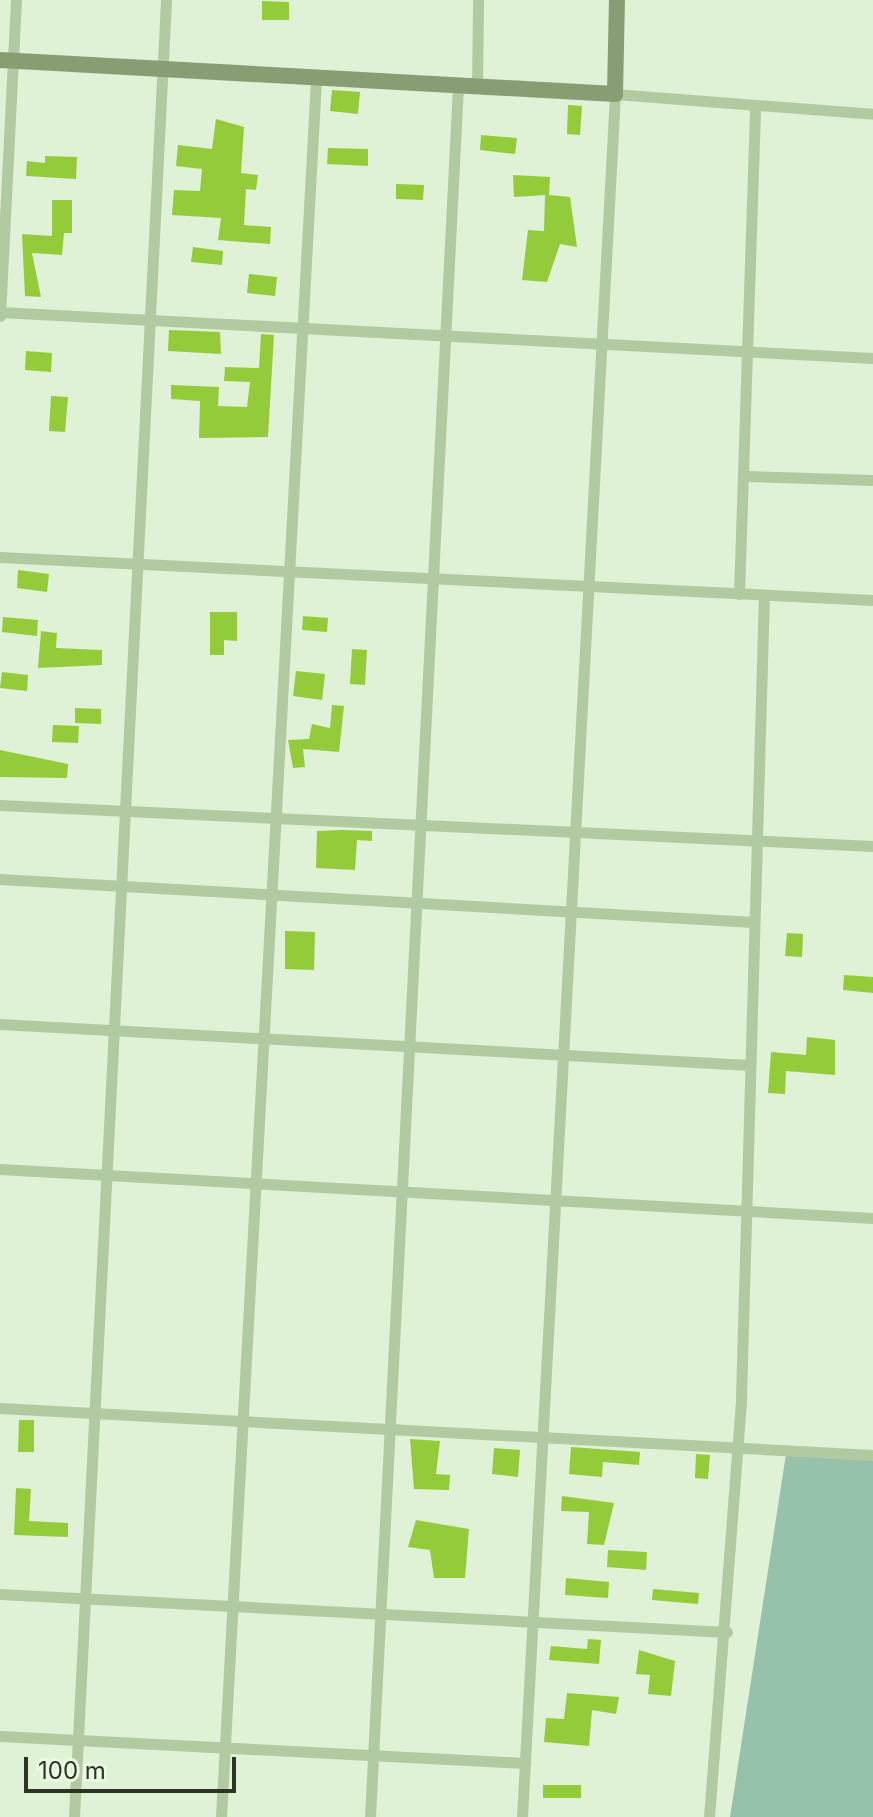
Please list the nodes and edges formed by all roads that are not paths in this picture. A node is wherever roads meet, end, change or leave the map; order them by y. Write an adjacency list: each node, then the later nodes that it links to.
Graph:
1 (16, 0): 5 (street)
2 (166, 0): 6 (street)
3 (478, 0): 9 (street)
4 (617, 0): 10 (street)
5 (6, 61): 6 (street); 13 (street)
6 (163, 69): 7 (street); 14 (street)
7 (316, 78): 8 (street); 15 (street)
8 (458, 86): 9 (street); 16 (street)
9 (477, 87): 10 (street)
10 (615, 94): 11 (street); 17 (street)
11 (755, 105): 12 (street); 18 (street)
12 (873, 114)
13 (0, 314): 14 (street)
14 (150, 320): 15 (street); 23 (street)
15 (302, 328): 16 (street); 24 (street)
16 (446, 336): 17 (street); 25 (street)
17 (602, 344): 18 (street); 26 (street)
18 (751, 352): 19 (street); 20 (street)
19 (873, 358)
20 (746, 476): 21 (street); 27 (street)
21 (873, 480)
22 (0, 557): 23 (street)
23 (138, 564): 24 (street); 31 (street)
24 (289, 571): 25 (street); 32 (street)
25 (433, 578): 26 (street); 33 (street)
26 (589, 586): 27 (street); 34 (street)
27 (739, 594): 28 (street)
28 (764, 595): 29 (street); 35 (street)
29 (873, 600)
30 (0, 805): 31 (street)
31 (126, 811): 32 (street); 38 (street)
32 (275, 818): 33 (street); 39 (street)
33 (421, 825): 34 (street); 40 (street)
34 (573, 832): 35 (street); 41 (street)
35 (757, 841): 36 (street); 42 (street)
36 (873, 846)
37 (0, 879): 38 (street)
38 (121, 886): 39 (street); 44 (street)
39 (271, 894): 40 (street); 45 (street)
40 (417, 903): 41 (street); 46 (street)
41 (567, 911): 42 (street); 47 (street)
42 (754, 922): 48 (street)
43 (0, 1024): 44 (street)
44 (114, 1031): 45 (street); 50 (street)
45 (264, 1039): 46 (street); 51 (street)
46 (409, 1047): 47 (street); 52 (street)
47 (563, 1055): 48 (street); 53 (street)
48 (749, 1065): 54 (street)
49 (0, 1169): 50 (street)
50 (107, 1175): 51 (street); 57 (street)
51 (256, 1183): 52 (street); 58 (street)
52 (402, 1191): 53 (street); 59 (street)
53 (555, 1199): 54 (street); 60 (street)
54 (744, 1210): 55 (street); 61 (street)
55 (873, 1218)
56 (0, 1408): 57 (street)
57 (95, 1413): 58 (street); 64 (street)
58 (243, 1421): 59 (street); 65 (street)
59 (390, 1429): 60 (street); 66 (street)
60 (541, 1437): 61 (street); 67 (street)
61 (738, 1447): 62 (street); 68 (street)
62 (873, 1455)
63 (0, 1594): 64 (street)
64 (86, 1599): 65 (street); 70 (street)
65 (233, 1606): 66 (street); 71 (street)
66 (381, 1614): 67 (street); 72 (street)
67 (534, 1622): 68 (street); 73 (street)
68 (727, 1632): 78 (street)
69 (0, 1736): 70 (street)
70 (78, 1740): 71 (street); 74 (street)
71 (225, 1748): 72 (street); 75 (street)
72 (373, 1755): 73 (street); 76 (street)
73 (525, 1763): 77 (street)
74 (74, 1817)
75 (221, 1817)
76 (370, 1817)
77 (522, 1817)
78 (709, 1817)

